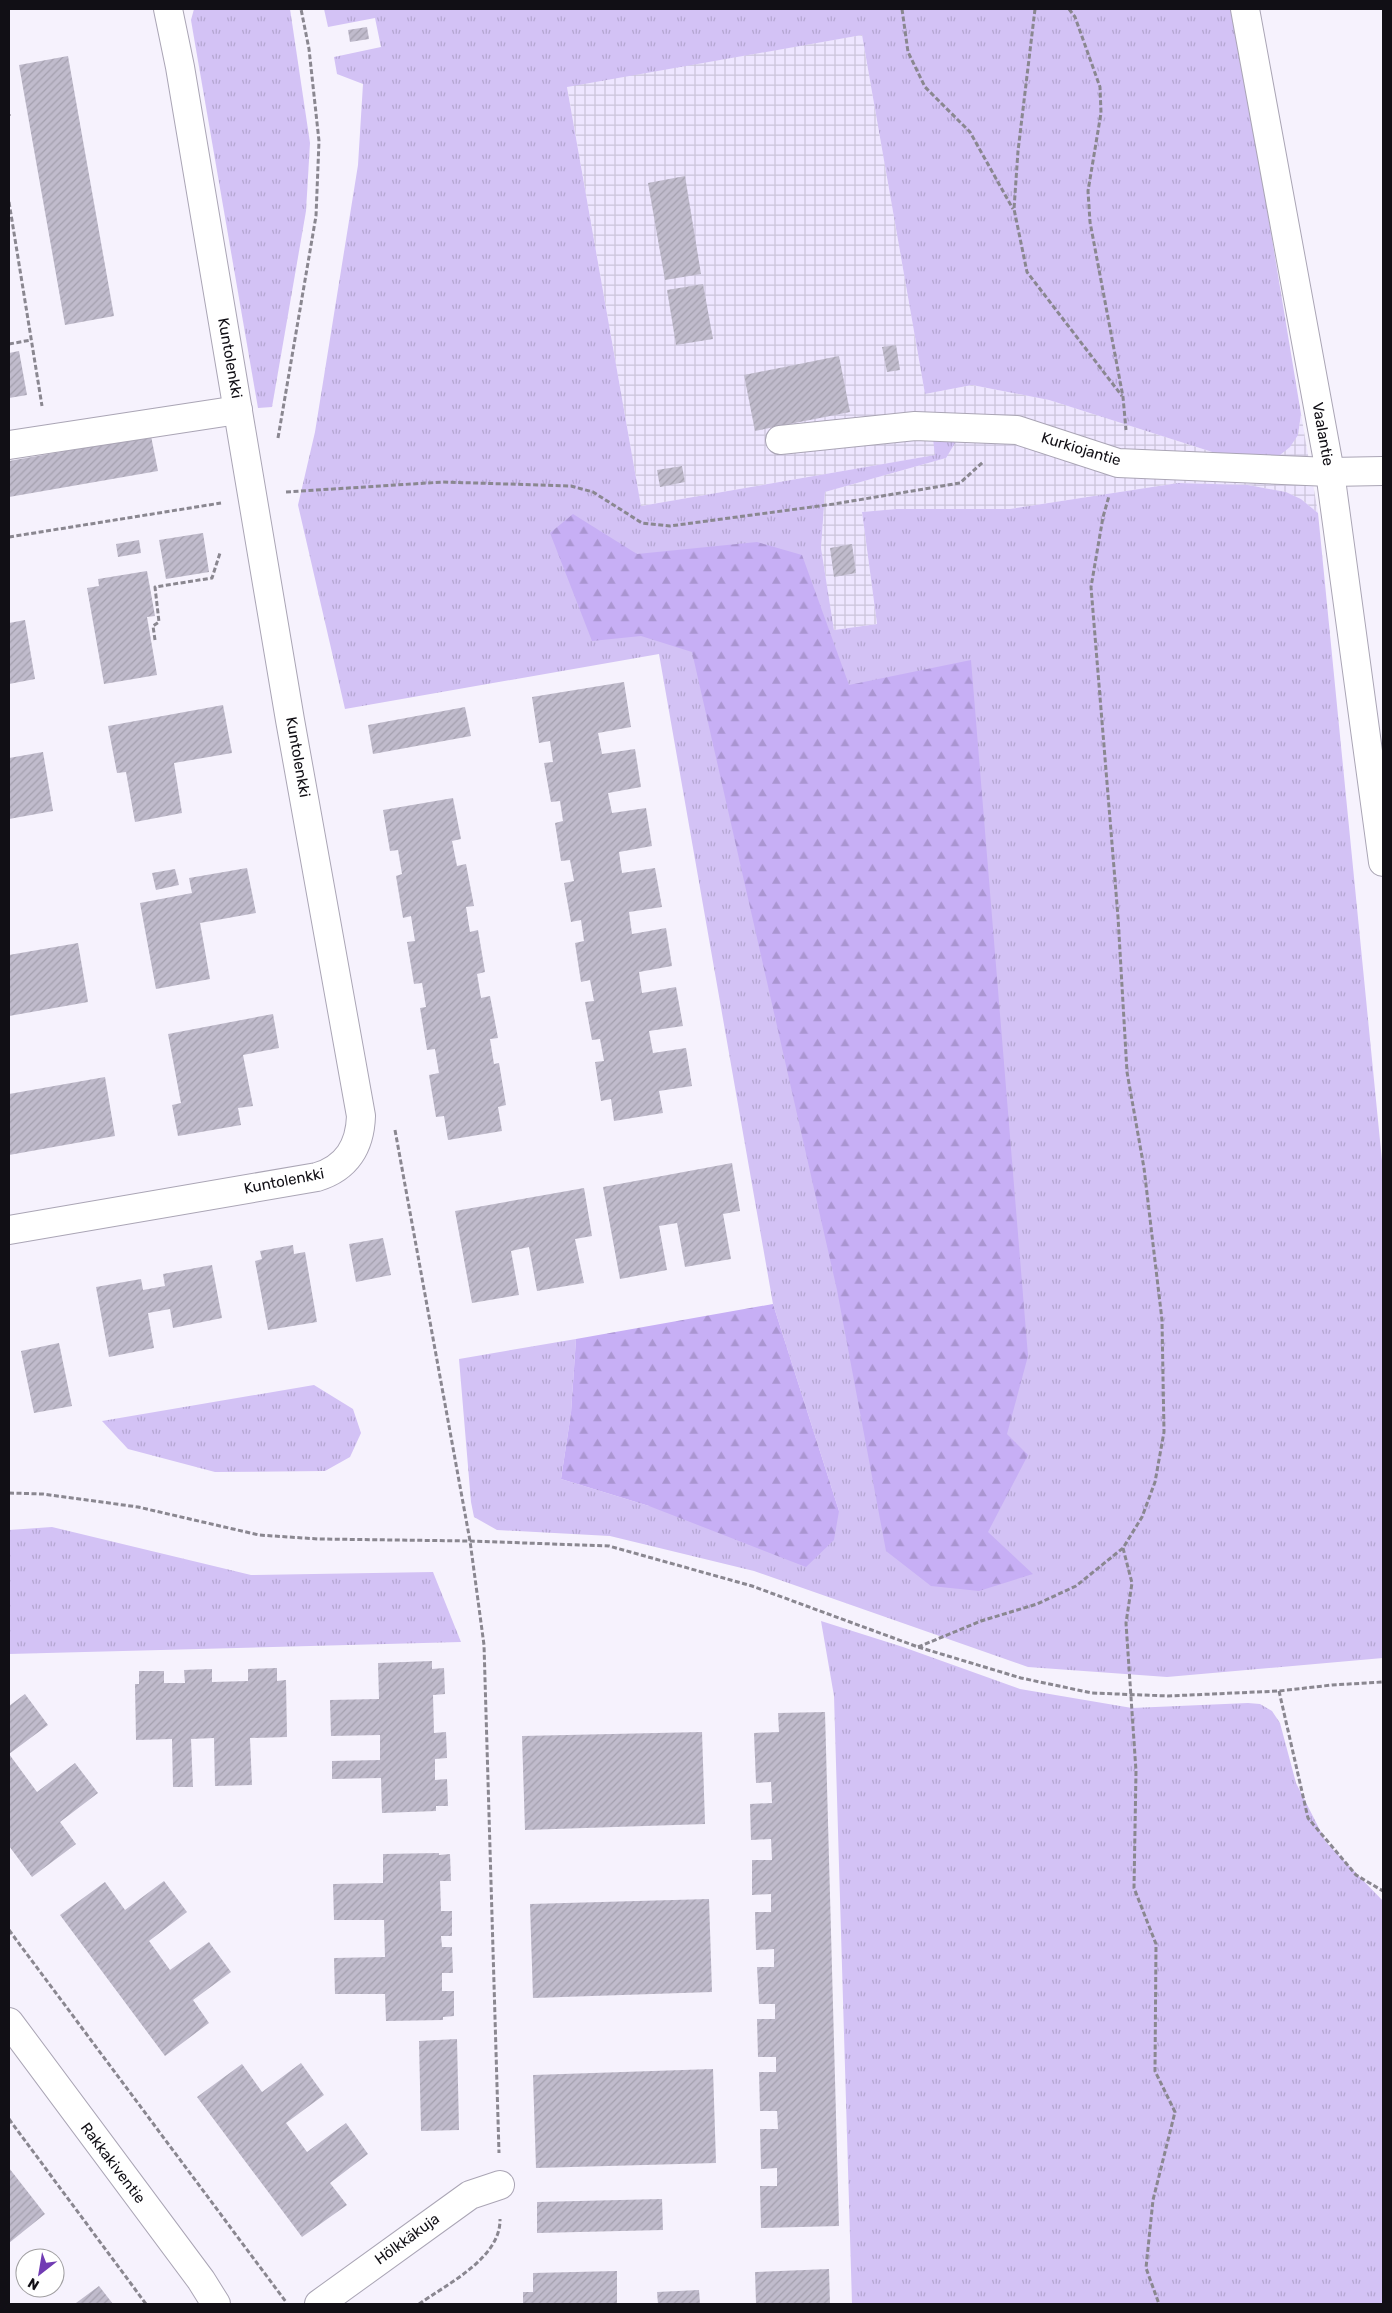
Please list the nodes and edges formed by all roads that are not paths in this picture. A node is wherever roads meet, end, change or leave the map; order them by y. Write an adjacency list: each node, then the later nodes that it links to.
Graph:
1 (168, 9): 3 (street, Kuntolenkki)
2 (1245, 9): 7 (street, Vaalantie)
3 (238, 410): 5 (street); 9 (street, Kuntolenkki)
4 (780, 440): 7 (street, Kurkiojantie)
5 (9, 445)
6 (1383, 471): 7 (street, Kurkiojantie)
7 (1330, 472): 8 (street, Vaalantie)
8 (1383, 862)
9 (9, 1230)
10 (9, 2022): 12 (street, Rakkakiventie)
11 (500, 2185): 13 (street, Hölkkäkuja)
12 (216, 2304)
13 (319, 2304)

